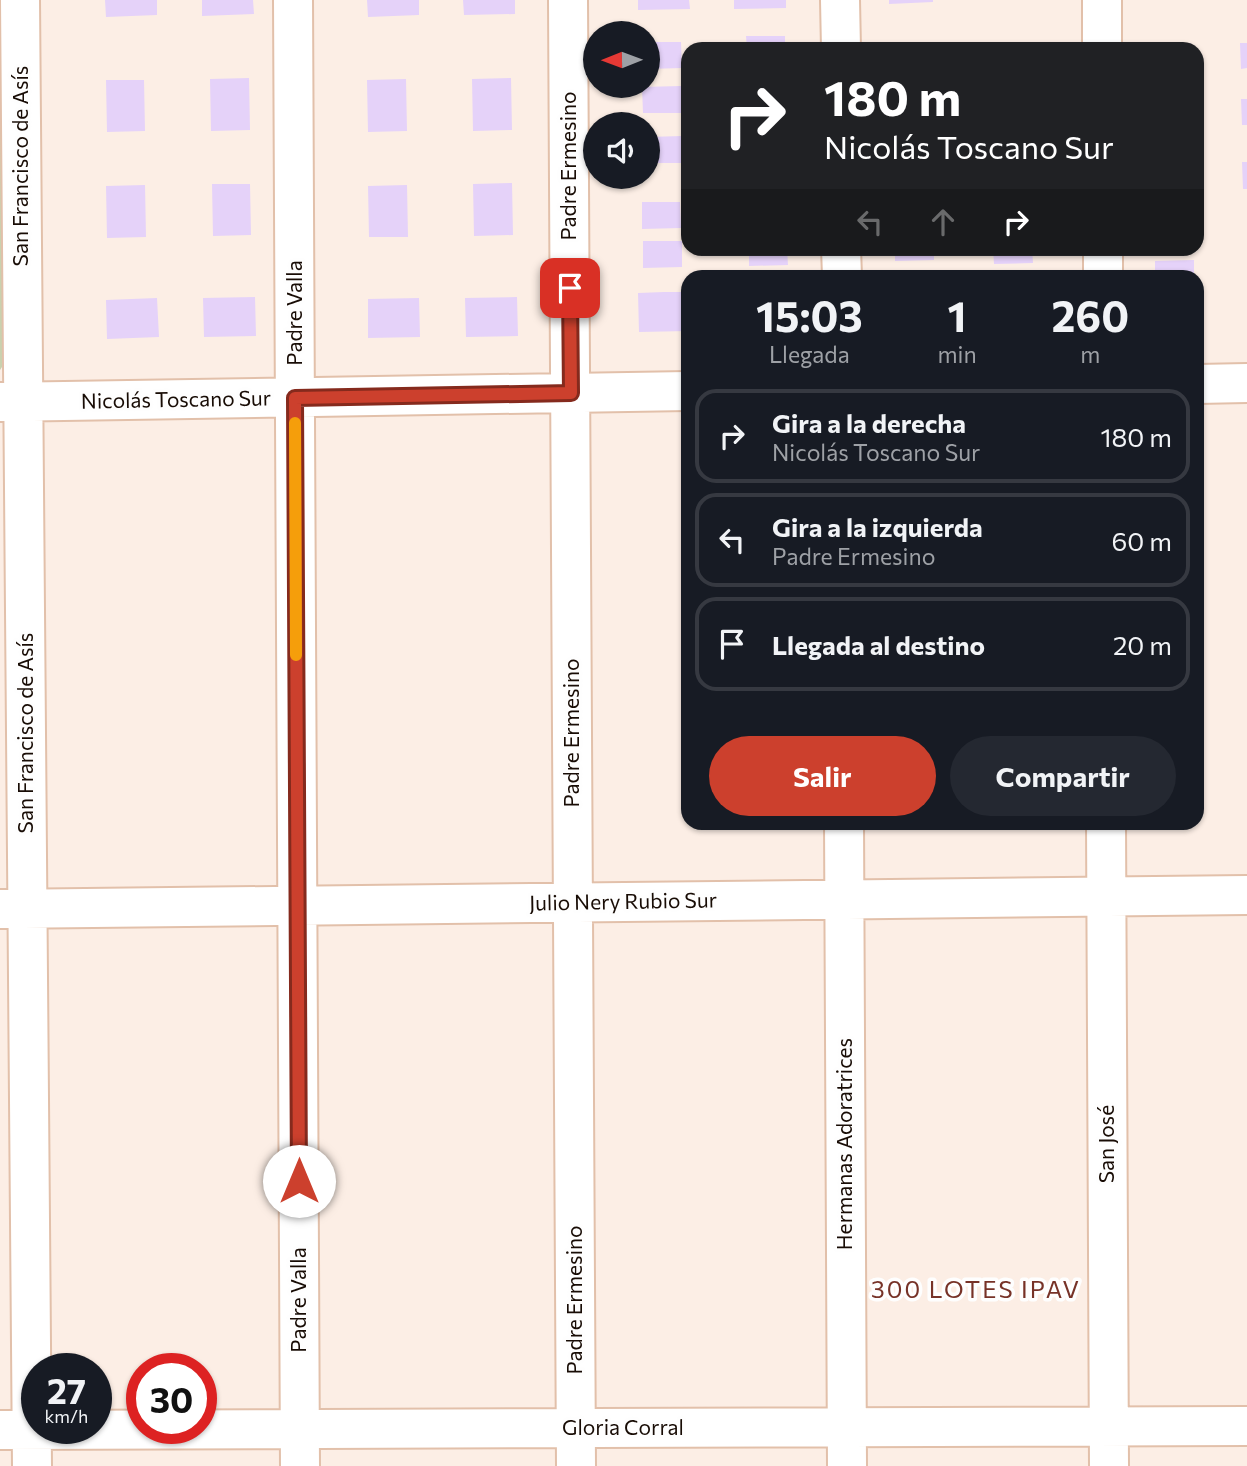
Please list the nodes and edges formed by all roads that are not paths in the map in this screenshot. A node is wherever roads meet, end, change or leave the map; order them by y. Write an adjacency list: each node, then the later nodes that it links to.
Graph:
1 (20, 0): 13 (street, San Francisco de Asís)
2 (293, 0): 12 (street, Padre Valla)
3 (568, 0): 11 (street, Padre Ermesino)
4 (840, 0): 6 (street)
5 (1102, 0): 7 (street)
6 (841, 42)
7 (1102, 42)
8 (1247, 383): 9 (street)
9 (1204, 384)
10 (681, 391): 11 (street, Nicolás Toscano Sur)
11 (571, 393): 12 (street, Nicolás Toscano Sur); 19 (street, Padre Ermesino)
12 (295, 398): 13 (street, Nicolás Toscano Sur); 20 (street, Padre Valla)
13 (11, 402): 21 (street, San Francisco de Asís)
14 (844, 830): 18 (street, Hermanas Adoratrices)
15 (1106, 830): 17 (street, San José)
16 (1247, 895): 17 (street, Julio Nery Rubio Sur)
17 (1106, 897): 18 (street, Julio Nery Rubio Sur); 22 (street, San José)
18 (844, 899): 19 (street, Julio Nery Rubio Sur); 24 (street, Hermanas Adoratrices)
19 (573, 902): 20 (street, Julio Nery Rubio Sur); 25 (street, Padre Ermesino)
20 (298, 905): 21 (street, Julio Nery Rubio Sur); 26 (street, Padre Valla)
21 (13, 909): 28 (street, San Francisco de Asís)
22 (1109, 1426): 23 (street, Gloria Corral); 24 (street, Gloria Corral); 32 (street, San José)
23 (1247, 1426)
24 (847, 1427): 25 (street, Gloria Corral); 31 (street, Hermanas Adoratrices)
25 (576, 1428): 26 (street, Gloria Corral); 30 (street, Padre Ermesino)
26 (300, 1429): 27 (street, Gloria Corral); 29 (street, Padre Valla)
27 (112, 1438)
28 (21, 1442)
29 (300, 1466)
30 (576, 1466)
31 (847, 1466)
32 (1109, 1466)

